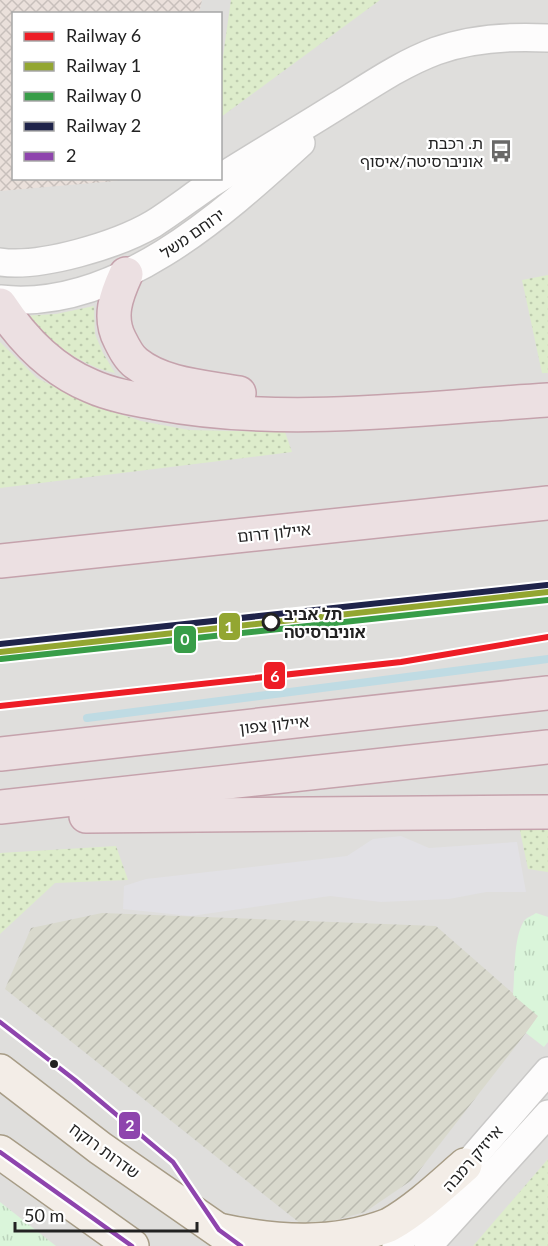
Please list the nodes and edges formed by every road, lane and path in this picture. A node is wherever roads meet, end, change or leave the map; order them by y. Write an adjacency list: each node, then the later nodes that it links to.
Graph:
1 (548, 38): 2 (street, ירוחם משל)
2 (350, 99): 3 (street, ירוחם משל); 6 (street, ירוחם משל)
3 (222, 178)
4 (218, 180): 5 (street, ירוחם משל)
5 (0, 262)
6 (126, 274): 7 (street, ירוחם משל); 10 (highway)
7 (0, 299)
8 (0, 305): 10 (highway)
9 (548, 400): 10 (highway)
10 (362, 412)
11 (548, 503): 12 (highway, איילון דרום)
12 (0, 561)
13 (548, 693): 15 (highway, איילון צפון)
14 (548, 747): 16 (highway)
15 (0, 754)
16 (121, 805): 17 (highway); 18 (highway); 19 (highway)
17 (0, 807)
18 (548, 812)
19 (0, 818)
20 (0, 1071): 25 (main road, שדרות רוקח)
21 (548, 1071): 24 (street, אייזיק רמבה)
22 (548, 1114): 28 (street, אייזיק רמבה)
23 (0, 1152): 26 (main road)
24 (465, 1166): 25 (main road); 27 (street, אייזיק רמבה)
25 (230, 1238)
26 (132, 1246)
27 (396, 1246)
28 (428, 1246)

